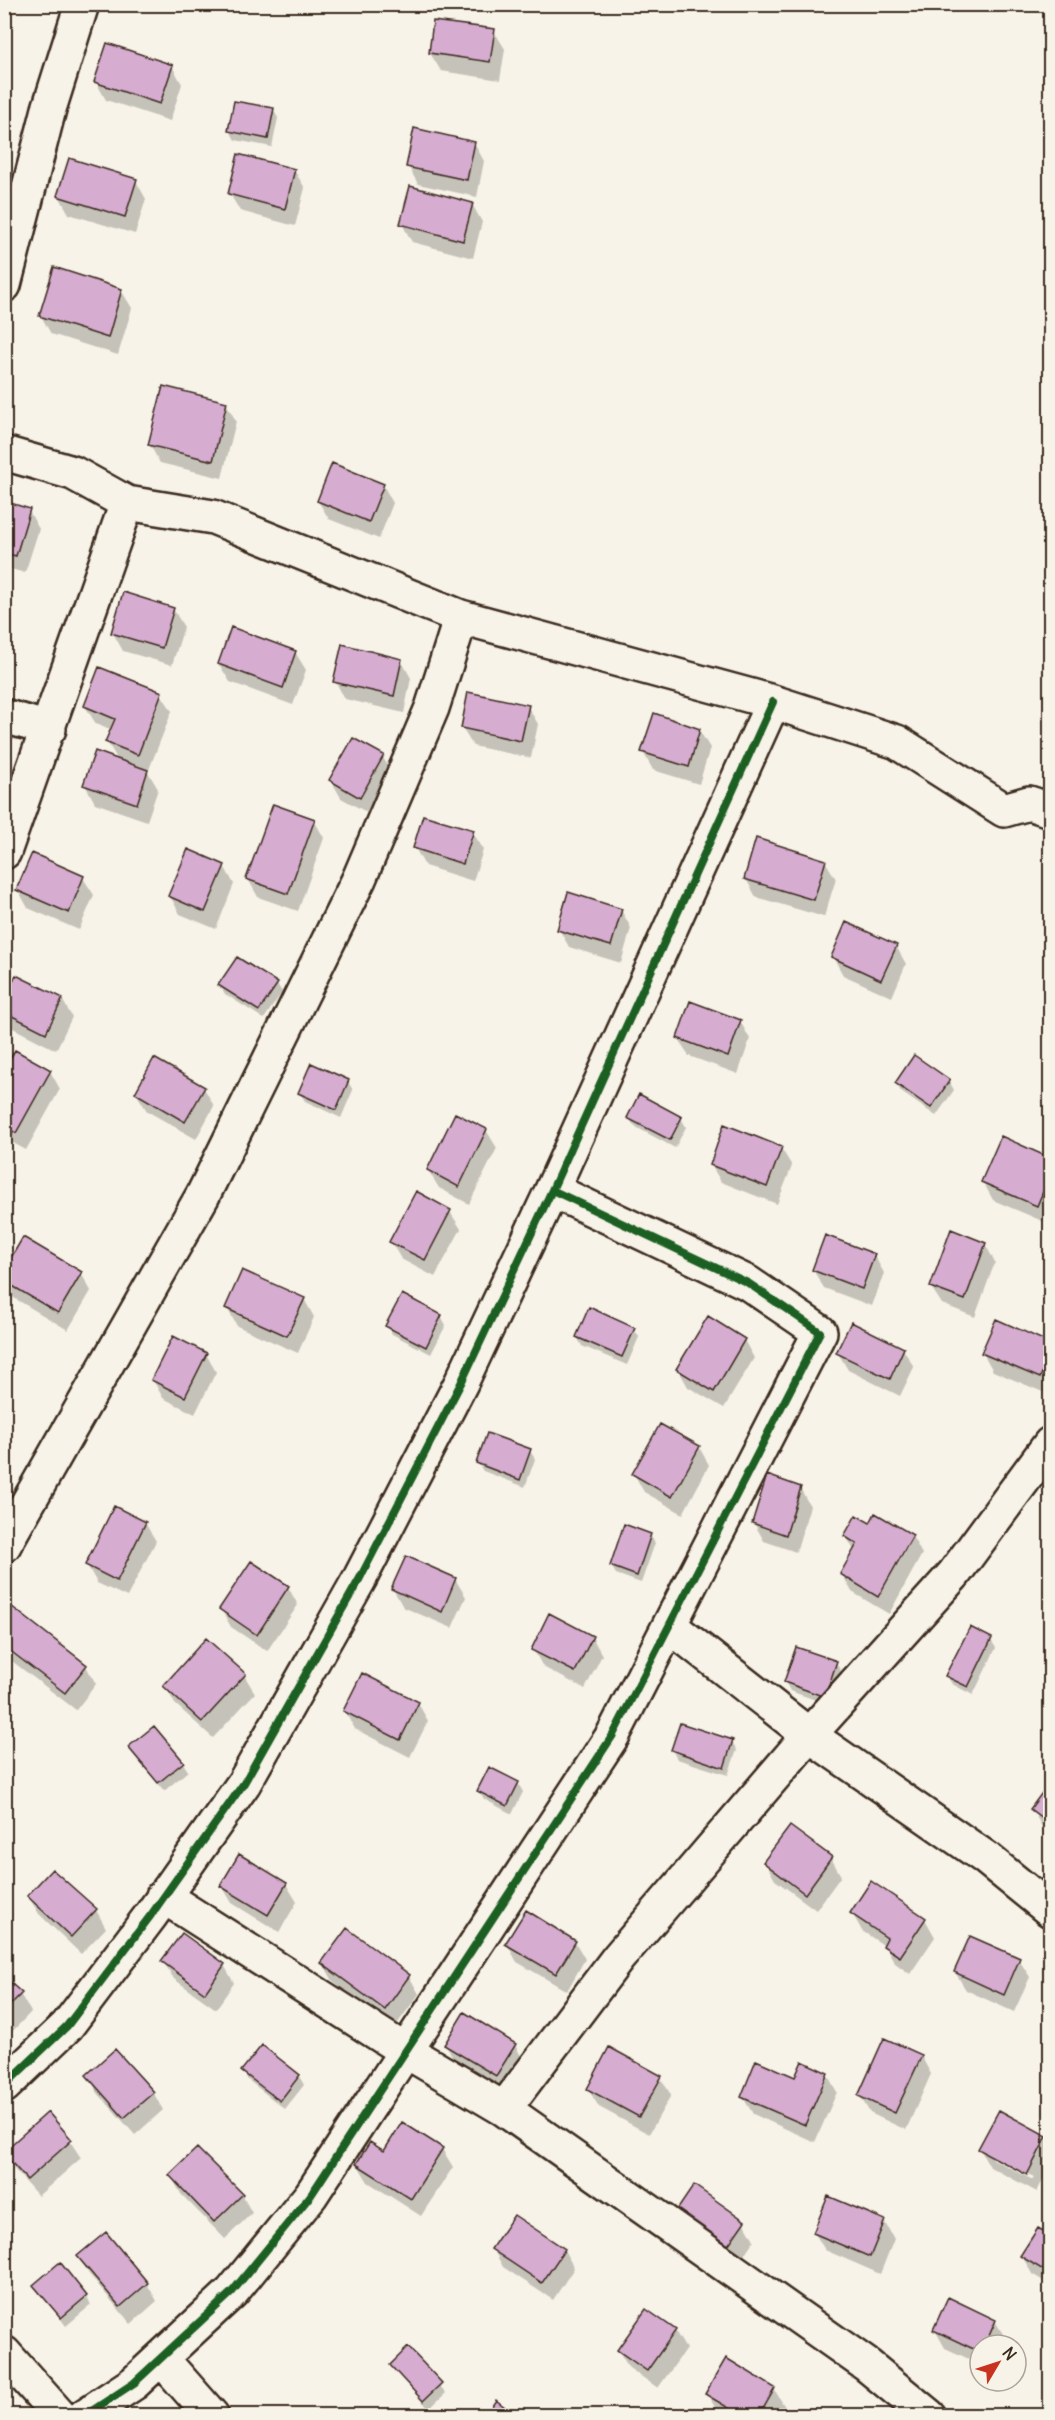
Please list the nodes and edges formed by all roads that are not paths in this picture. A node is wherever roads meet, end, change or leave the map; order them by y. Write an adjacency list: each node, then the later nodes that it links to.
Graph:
1 (82, 4): 2 (street)
2 (4, 285)
3 (4, 453): 4 (street)
4 (127, 503): 5 (street); 8 (street)
5 (461, 616): 6 (street); 13 (street)
6 (773, 702): 9 (street); 11 (street)
7 (4, 716): 8 (street)
8 (49, 729): 10 (street)
9 (1050, 810)
10 (4, 852)
11 (552, 1190): 14 (street); 16 (street)
12 (1050, 1444): 15 (street)
13 (4, 1545)
14 (670, 1626): 15 (street); 18 (street)
15 (809, 1735): 17 (street); 20 (street)
16 (163, 1896): 18 (street); 19 (street)
17 (1050, 1910)
18 (404, 2050): 20 (street); 22 (street)
19 (4, 2086)
20 (504, 2109): 26 (street)
21 (4, 2353): 23 (street)
22 (161, 2358): 24 (street); 25 (street)
23 (60, 2415)
24 (84, 2415)
25 (212, 2415)
26 (929, 2415)

